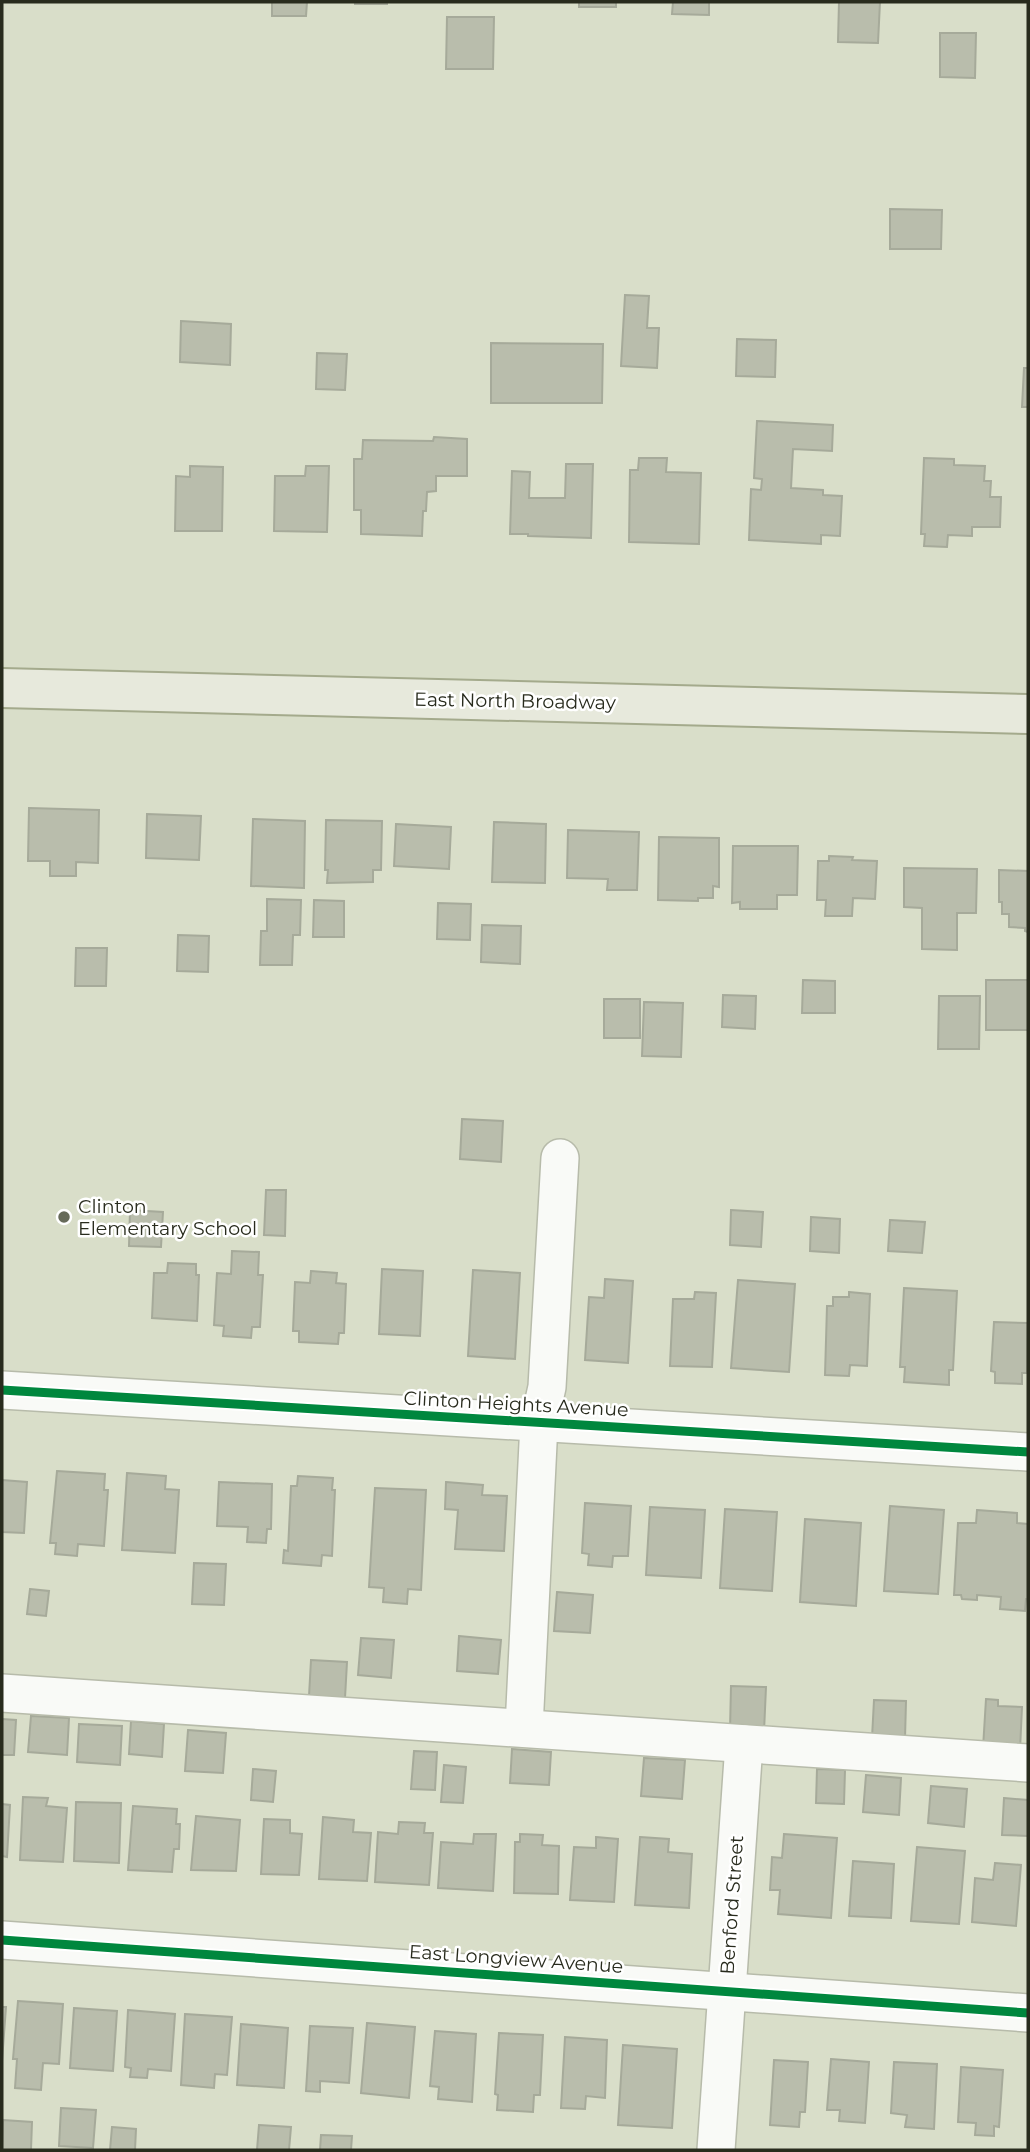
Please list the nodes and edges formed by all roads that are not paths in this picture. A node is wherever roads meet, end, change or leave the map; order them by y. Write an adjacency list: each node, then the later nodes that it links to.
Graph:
1 (2, 688): 2 (main road, East North Broadway)
2 (1028, 714)
3 (560, 1158): 5 (street)
4 (2, 1390): 5 (street, Clinton Heights Avenue)
5 (539, 1423): 6 (street, Clinton Heights Avenue); 8 (street)
6 (1028, 1452)
7 (2, 1693): 8 (street)
8 (524, 1728): 9 (street)
9 (744, 1744): 10 (street); 12 (street, Benford Street)
10 (1028, 1763)
11 (2, 1940): 12 (street, East Longview Avenue)
12 (726, 1991): 13 (street, East Longview Avenue); 14 (street, Benford Street)
13 (1028, 2013)
14 (716, 2150)

